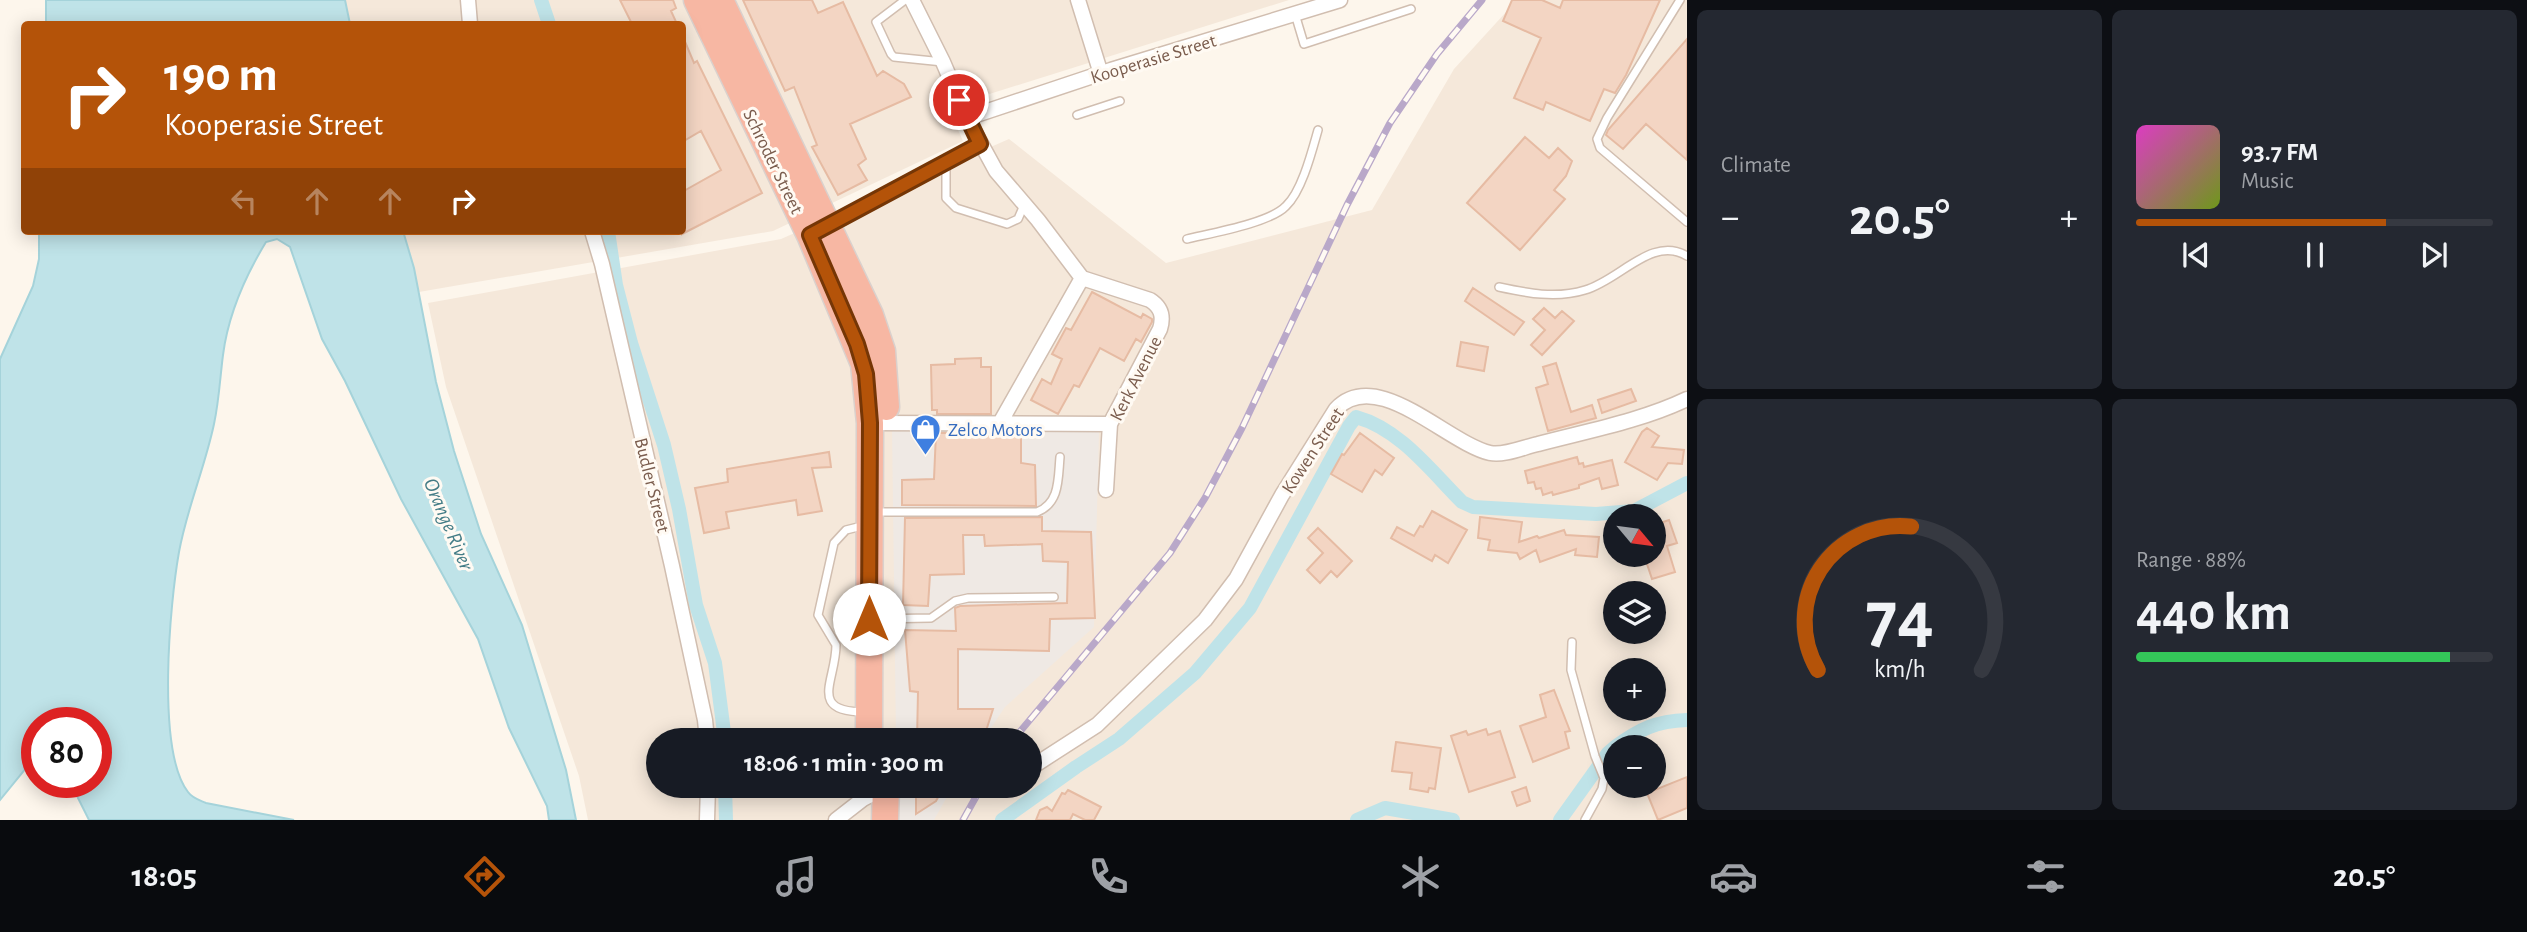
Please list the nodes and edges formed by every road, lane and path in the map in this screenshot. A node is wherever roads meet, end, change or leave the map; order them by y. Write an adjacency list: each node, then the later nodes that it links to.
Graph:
1 (468, 0): 11 (street)
2 (697, 0): 22 (highway, Schroder Street)
3 (720, 0): 22 (highway, Schroder Street)
4 (905, 0): 12 (lane)
5 (912, 0): 12 (street)
6 (1078, 0): 13 (street)
7 (1340, 0): 10 (street, Kooperasie Street)
8 (1680, 0): 21 (lane)
9 (1411, 9): 10 (lane)
10 (1288, 17): 13 (street, Kooperasie Street)
11 (470, 21)
12 (943, 62): 16 (street)
13 (1101, 74): 16 (street, Kooperasie Street)
14 (1120, 101): 15 (lane)
15 (1077, 115)
16 (967, 118): 18 (street)
17 (1318, 130): 24 (lane)
18 (980, 144): 19 (street); 20 (street)
19 (946, 162): 20 (lane); 22 (street)
20 (1024, 205): 26 (street)
21 (1687, 222)
22 (818, 230): 29 (highway, Schroder Street)
23 (593, 235): 39 (street, Budler Street)
24 (1187, 239)
25 (1687, 256): 27 (lane)
26 (1082, 278): 30 (street); 31 (street, Kerk Avenue)
27 (1499, 286)
28 (1687, 399): 42 (street, Kowen Street)
29 (878, 423): 30 (street); 34 (highway, Schroder Street)
30 (1000, 423): 31 (street)
31 (1111, 424): 33 (street, Kerk Avenue)
32 (1060, 457): 34 (lane)
33 (1106, 490)
34 (876, 518): 36 (highway, Schroder Street); 38 (lane)
35 (1054, 597): 36 (lane)
36 (876, 619): 38 (highway, Schroder Street); 41 (highway, Schroder Street)
37 (1572, 642): 49 (lane)
38 (869, 712): 40 (highway, Schroder Street)
39 (706, 728)
40 (869, 728)
41 (884, 728)
42 (1042, 760)
43 (708, 798): 46 (street)
44 (871, 798): 47 (street)
45 (877, 798): 48 (highway)
46 (707, 820)
47 (836, 820)
48 (885, 820)
49 (1585, 820)

